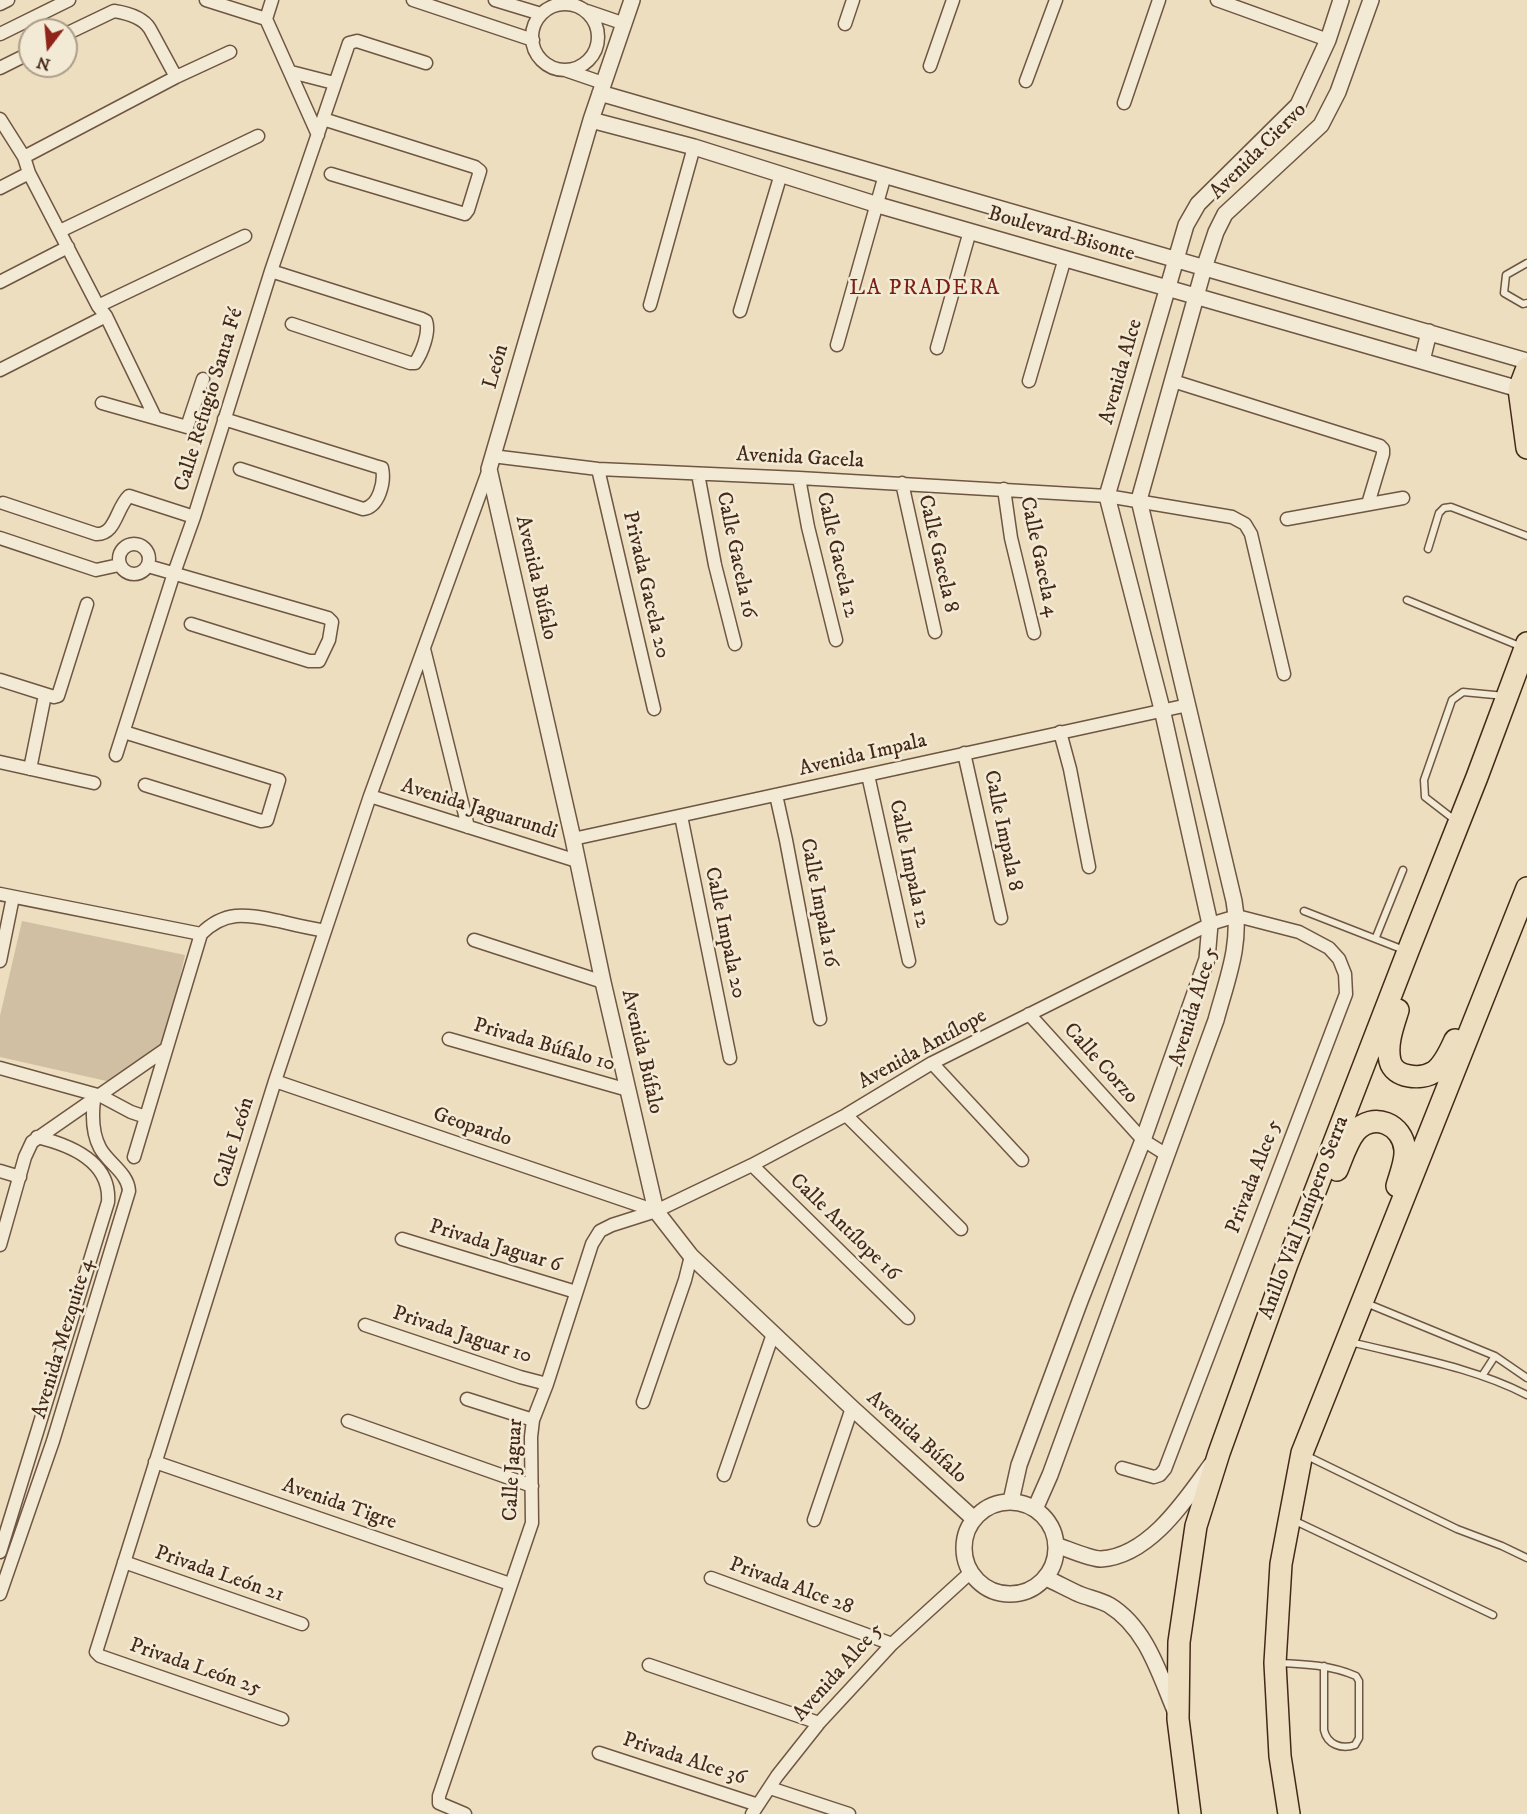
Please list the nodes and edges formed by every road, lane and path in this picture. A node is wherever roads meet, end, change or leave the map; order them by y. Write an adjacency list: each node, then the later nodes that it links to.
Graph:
1 (8, 0): 15 (street)
2 (69, 0): 22 (street)
3 (206, 0): 18 (street)
4 (272, 0): 18 (street)
5 (412, 0): 23 (street)
6 (495, 0): 17 (street)
7 (632, 0): 19 (street, León)
8 (853, 0): 20 (street)
9 (953, 0): 28 (street)
10 (1056, 0): 33 (street)
11 (1159, 0): 36 (street)
12 (1217, 0): 24 (street)
13 (1341, 0): 24 (street, Avenida Ciervo)
14 (1371, 0): 57 (street, Avenida Ciervo)
15 (0, 4)
16 (584, 10): 17 (street); 19 (street); 30 (street)
17 (541, 14): 23 (street)
18 (266, 19): 31 (street)
19 (622, 23): 35 (street, León)
20 (845, 24)
21 (78, 28): 32 (street)
22 (0, 34)
23 (532, 40): 30 (street)
24 (1328, 40): 55 (street, Avenida Ciervo)
25 (230, 52): 32 (street)
26 (18, 58): 29 (street)
27 (426, 63): 34 (street, Calle Refugio Santa Fé)
28 (930, 66)
29 (0, 68)
30 (564, 69): 35 (street)
31 (291, 72): 34 (street); 40 (street)
32 (176, 77): 43 (street)
33 (1026, 81)
34 (334, 83): 37 (street, Calle Refugio Santa Fé)
35 (602, 88): 38 (street, León); 47 (street, Boulevard Bisonte)
36 (1124, 103)
37 (323, 119): 40 (street, Calle Refugio Santa Fé); 45 (street)
38 (591, 120): 42 (street, Boulevard Bisonte); 83 (street, León)
39 (2, 126): 43 (street)
40 (318, 135): 58 (street, Calle Refugio Santa Fé)
41 (258, 136): 50 (street)
42 (694, 147): 46 (street, Boulevard Bisonte); 63 (street)
43 (24, 157): 44 (street)
44 (29, 173): 48 (street); 50 (street)
45 (331, 174)
46 (781, 174): 49 (street, Boulevard Bisonte); 65 (street)
47 (885, 175): 49 (street); 55 (street, Boulevard Bisonte)
48 (0, 188)
49 (878, 204): 51 (street, Boulevard Bisonte); 69 (street)
50 (60, 231): 53 (street)
51 (970, 231): 54 (street, Boulevard Bisonte); 70 (street)
52 (245, 236): 64 (street)
53 (68, 247): 59 (street); 64 (street)
54 (1065, 258): 60 (street, Boulevard Bisonte); 76 (street)
55 (1176, 260): 57 (street, Boulevard Bisonte); 60 (street, Avenida Alce)
56 (1527, 263): 62 (lane)
57 (1204, 268): 61 (street); 68 (street, Boulevard Bisonte)
58 (271, 271): 67 (street); 81 (street, Calle Refugio Santa Fé)
59 (0, 282)
60 (1168, 288): 61 (street, Boulevard Bisonte); 90 (street, Avenida Alce)
61 (1196, 296): 72 (street, Boulevard Bisonte); 77 (street)
62 (1527, 303)
63 (650, 305)
64 (98, 306): 66 (street)
65 (740, 311)
66 (106, 316): 74 (street); 80 (street)
67 (292, 324)
68 (1429, 332): 71 (street, Boulevard Bisonte); 72 (street)
69 (837, 345)
70 (937, 348)
71 (1527, 360)
72 (1422, 361): 78 (street, Boulevard Bisonte)
73 (1527, 368): 78 (highway)
74 (0, 370)
75 (203, 379): 80 (street)
76 (1029, 381)
77 (1173, 381): 92 (street); 94 (street)
78 (1519, 389): 82 (highway)
79 (102, 403): 80 (street)
80 (155, 417)
81 (224, 418): 85 (street); 95 (street, Calle Refugio Santa Fé)
82 (1527, 448)
83 (491, 463): 84 (street, Avenida Gacela); 111 (street, León); 133 (street, Avenida Búfalo)
84 (598, 469): 86 (street, Avenida Gacela); 117 (street, Privada Gacela 20)
85 (240, 470)
86 (698, 474): 87 (street, Avenida Gacela); 109 (street, Calle Gacela 16)
87 (799, 478): 88 (street, Avenida Gacela); 108 (street, Calle Gacela 12)
88 (902, 483): 89 (street, Avenida Gacela); 106 (street, Calle Gacela 8)
89 (1004, 489): 90 (street, Avenida Gacela); 107 (street, Calle Gacela 4)
90 (1107, 496): 92 (street, Avenida Gacela); 118 (street, Avenida Alce 5)
91 (1403, 498): 94 (street)
92 (1139, 501): 112 (street, Avenida Gacela); 116 (street, Avenida Alce 5)
93 (3, 502): 95 (street)
94 (1368, 504): 96 (street)
95 (194, 517): 102 (street, Calle Refugio Santa Fé)
96 (1287, 519)
97 (1527, 536): 99 (lane)
98 (0, 538): 100 (street)
99 (1428, 549)
100 (119, 565): 101 (street); 101 (street)
101 (148, 566): 102 (street)
102 (174, 573): 105 (street); 119 (street, Calle Refugio Santa Fé)
103 (1407, 600): 110 (lane)
104 (87, 604): 114 (street)
105 (191, 624)
106 (935, 632)
107 (1034, 633)
108 (836, 640)
109 (735, 644)
110 (1526, 646): 115 (highway, Anillo Vial Junípero Serra)
111 (424, 649): 129 (street, Calle León); 132 (street)
112 (1284, 674)
113 (0, 680): 114 (street)
114 (45, 695): 124 (street)
115 (1508, 697): 131 (highway, Anillo Vial Junípero Serra); 131 (lane)
116 (1188, 705): 118 (street, Avenida Impala); 142 (street, Avenida Alce 5)
117 (654, 709)
118 (1162, 709): 120 (street, Avenida Impala); 144 (street, Avenida Alce 5)
119 (124, 732): 122 (street, Calle Refugio Santa Fé); 127 (street)
120 (1060, 732): 121 (street, Avenida Impala); 136 (street)
121 (964, 753): 125 (street, Avenida Impala); 143 (street, Calle Impala 8)
122 (116, 755)
123 (0, 762): 124 (street)
124 (30, 769): 126 (street)
125 (868, 775): 128 (street, Avenida Impala); 152 (street, Calle Impala 12)
126 (94, 783)
127 (145, 785)
128 (776, 795): 130 (street, Avenida Impala); 155 (street, Calle Impala 16)
129 (370, 796): 132 (street, Avenida Jaguarundi); 145 (street, Calle León)
130 (681, 816): 133 (street, Avenida Impala); 158 (street, Calle Impala 20)
131 (1459, 823): 135 (highway, Anillo Vial Junípero Serra)
132 (468, 827): 134 (street, Avenida Jaguarundi)
133 (573, 839): 134 (street, Avenida Búfalo)
134 (577, 861): 153 (street, Avenida Búfalo)
135 (1442, 866): 146 (highway); 150 (highway, Anillo Vial Junípero Serra)
136 (1089, 867)
137 (1403, 870): 148 (lane)
138 (1527, 888): 146 (highway)
139 (0, 894): 140 (street)
140 (13, 897): 147 (street); 151 (street)
141 (1304, 911): 148 (lane)
142 (1237, 916): 144 (street, Avenida Antílope); 168 (street, Avenida Alce 5); 205 (street, Privada Alce 5)
143 (1001, 918)
144 (1209, 924): 154 (street, Avenida Antílope); 167 (street, Avenida Alce 5)
145 (325, 932): 147 (street); 161 (street, Calle León)
146 (1509, 933): 185 (highway)
147 (201, 934): 157 (street)
148 (1376, 937): 150 (lane)
149 (474, 940): 153 (street)
150 (1408, 951): 181 (highway, Anillo Vial Junípero Serra)
151 (0, 961)
152 (909, 961)
153 (603, 982): 162 (street, Avenida Búfalo)
154 (1029, 1014): 159 (street, Avenida Antílope); 167 (street, Calle Corzo)
155 (820, 1019)
156 (450, 1039): 162 (street, Privada Búfalo 10)
157 (166, 1049): 163 (street); 165 (street)
158 (730, 1058)
159 (932, 1063): 164 (street, Avenida Antílope); 170 (street)
160 (0, 1068): 163 (street)
161 (275, 1081): 176 (street, Geopardo); 204 (street, Calle León)
162 (628, 1090): 176 (street, Avenida Búfalo)
163 (98, 1098): 165 (street); 166 (street); 171 (street, Avenida Mezquite 4)
164 (846, 1115): 172 (street, Avenida Antílope); 177 (street)
165 (147, 1117): 169 (street)
166 (37, 1137): 174 (street); 175 (street)
167 (1143, 1140): 168 (street, Calle Corzo); 208 (street, Avenida Alce 5)
168 (1167, 1155): 209 (street, Avenida Alce 5)
169 (134, 1157)
170 (1022, 1161)
171 (112, 1164): 174 (street); 183 (street, Avenida Mezquite 4)
172 (752, 1166): 176 (street, Avenida Antílope); 186 (street, Calle Antílope 16)
173 (0, 1171): 175 (street)
174 (101, 1172): 182 (street, Avenida Mezquite 4)
175 (20, 1177): 179 (street)
176 (657, 1211): 180 (street, Avenida Búfalo); 184 (street, Calle Jaguar)
177 (961, 1229)
178 (402, 1239): 184 (street, Privada Jaguar 6)
179 (0, 1245)
180 (691, 1256): 188 (street, Avenida Búfalo); 196 (street)
181 (1287, 1264): 185 (highway); 202 (highway, Anillo Vial Junípero Serra)
182 (86, 1274): 183 (street); 200 (street, Avenida Mezquite 4)
183 (103, 1279): 201 (street, Avenida Mezquite 4)
184 (576, 1292): 193 (street, Calle Jaguar)
185 (1363, 1302): 189 (highway); 190 (lane)
186 (908, 1318)
187 (365, 1325): 193 (street, Privada Jaguar 10)
188 (773, 1334): 197 (street, Avenida Búfalo); 206 (street)
189 (1347, 1342): 191 (lane); 203 (highway)
190 (1495, 1356): 191 (lane); 192 (lane)
191 (1482, 1376): 194 (lane)
192 (1527, 1378)
193 (547, 1384): 198 (street, Calle Jaguar)
194 (1527, 1395)
195 (468, 1399): 198 (street)
196 (643, 1402)
197 (852, 1408): 211 (street, Avenida Búfalo); 212 (street)
198 (533, 1420): 207 (street, Calle Jaguar)
199 (348, 1421): 207 (street)
200 (37, 1437): 201 (street); 214 (street, Avenida Mezquite 4)
201 (53, 1441): 221 (street, Avenida Mezquite 4)
202 (1219, 1453): 213 (street); 230 (highway, Anillo Vial Junípero Serra)
203 (1302, 1453): 210 (highway); 215 (lane)
204 (155, 1462): 216 (street, Calle León); 220 (street, Avenida Tigre)
205 (1122, 1468)
206 (724, 1475)
207 (532, 1486): 220 (street, Calle Jaguar)
208 (1011, 1501): 209 (street); 211 (street)
209 (1035, 1509): 213 (street)
210 (1288, 1518): 222 (lane); 226 (highway)
211 (974, 1519): 217 (street)
212 (814, 1520)
213 (1056, 1545): 219 (street)
214 (0, 1552)
215 (1527, 1558)
216 (124, 1562): 223 (street, Privada León 21); 225 (street, Calle León)
217 (970, 1572): 219 (street); 224 (street, Avenida Alce 5)
218 (711, 1578): 224 (street, Privada Alce 28)
219 (1046, 1578): 230 (street)
220 (510, 1584): 235 (street, Calle Jaguar)
221 (0, 1591)
222 (1492, 1615)
223 (302, 1624)
224 (892, 1644): 231 (street, Avenida Alce 5)
225 (96, 1652): 229 (street, Privada León 25)
226 (1275, 1663): 228 (lane); 238 (highway)
227 (649, 1665): 231 (street)
228 (1324, 1666): 228 (lane)
229 (282, 1719)
230 (1178, 1719): 237 (highway, Anillo Vial Junípero Serra)
231 (819, 1724): 233 (street, Avenida Alce 5)
232 (599, 1753): 234 (street, Privada Alce 36)
233 (770, 1788): 234 (street, Avenida Alce 5); 236 (street)
234 (755, 1809)
235 (465, 1814)
236 (849, 1814)
237 (1190, 1814)
238 (1289, 1814)

